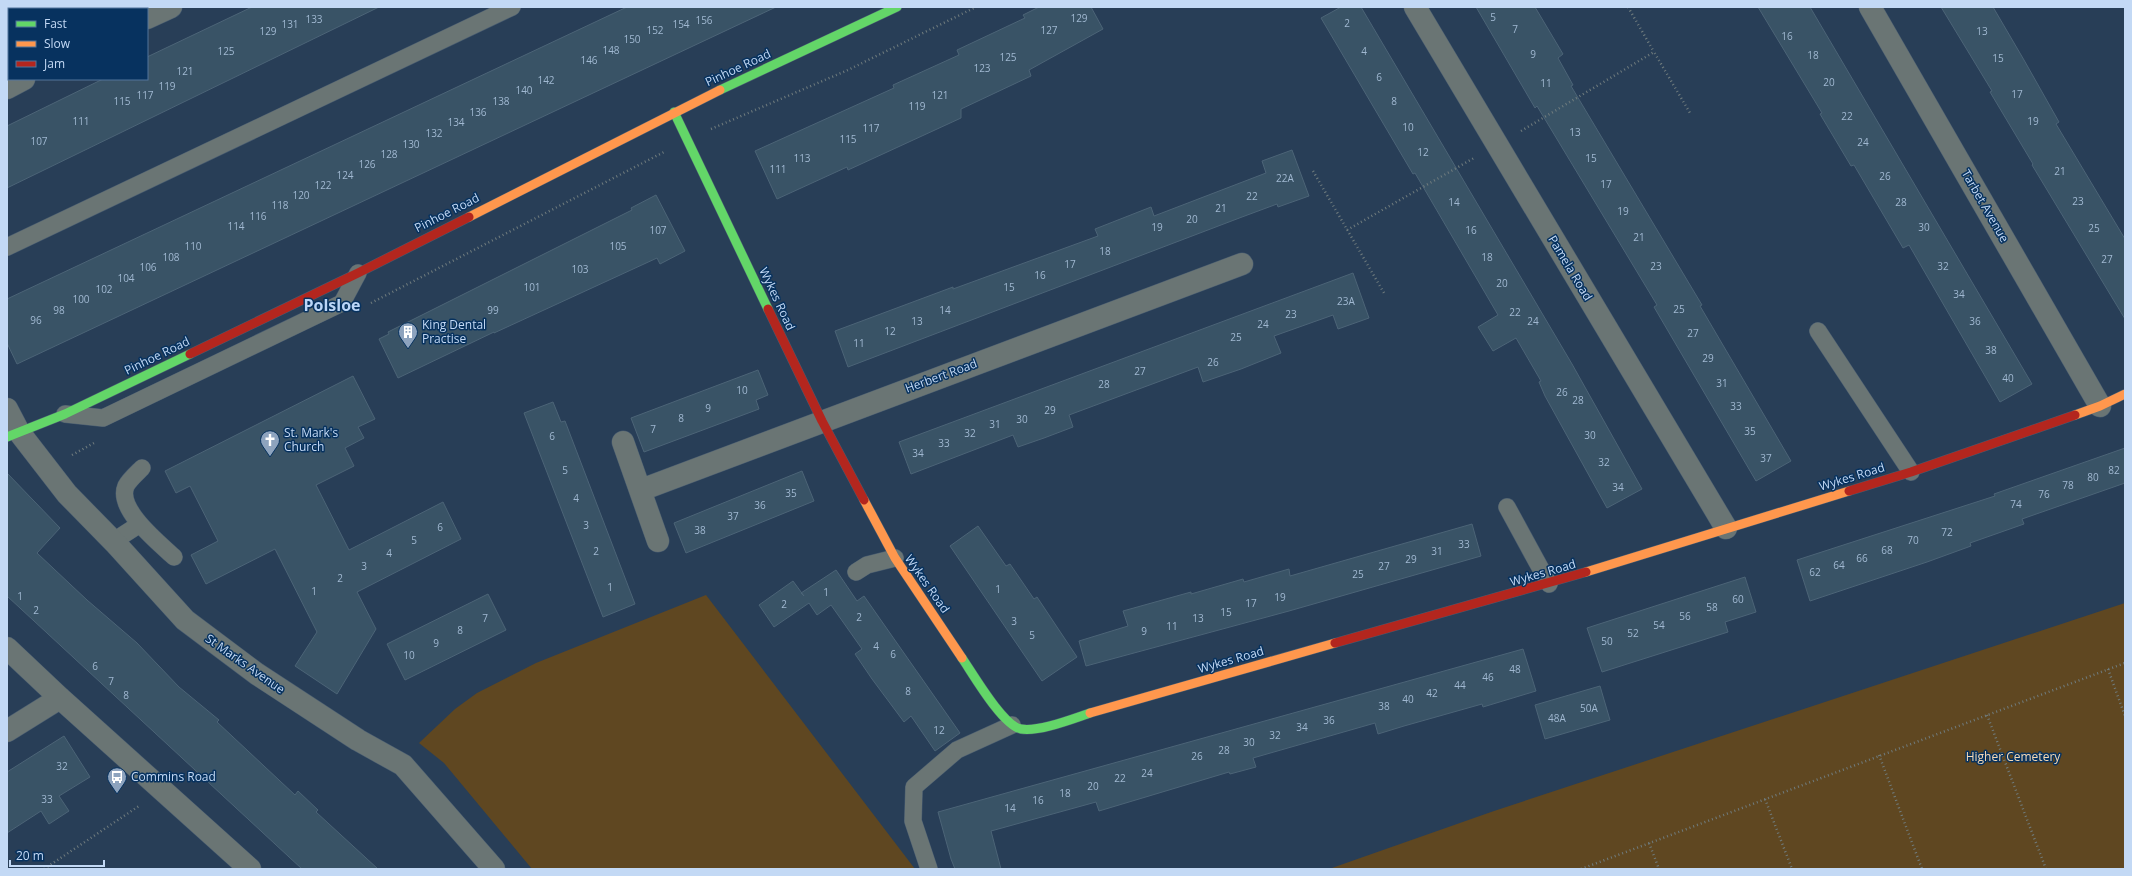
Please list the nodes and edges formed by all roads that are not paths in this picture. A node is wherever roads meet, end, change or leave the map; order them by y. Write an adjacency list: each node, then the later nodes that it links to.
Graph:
1 (171, 7): 6 (street)
2 (512, 7): 10 (lane)
3 (897, 7): 9 (street, Pinhoe Road)
4 (1415, 7): 26 (street, Pamela Road)
5 (1870, 7): 15 (street, Tarbet Avenue)
6 (148, 18)
7 (22, 80): 8 (street)
8 (7, 88)
9 (674, 112): 12 (street, Pinhoe Road); 18 (street, Wykes Road)
10 (7, 247)
11 (1242, 264): 18 (street, Herbert Road)
12 (358, 273): 17 (lane)
13 (1818, 331): 22 (lane)
14 (2125, 394): 15 (street, Wykes Road)
15 (2100, 406): 22 (street, Wykes Road)
16 (7, 409): 19 (street, St Marks Avenue)
17 (65, 414): 19 (street)
18 (822, 421): 23 (street, Herbert Road); 30 (street, Wykes Road)
19 (13, 434): 28 (street, St Marks Avenue)
20 (623, 442): 23 (street)
21 (142, 468): 25 (lane)
22 (1912, 472): 26 (street, Wykes Road)
23 (641, 490): 27 (street)
24 (1507, 507): 32 (lane)
25 (140, 524): 28 (lane); 29 (lane)
26 (1726, 528): 32 (street, Wykes Road)
27 (658, 541)
28 (116, 544): 38 (street, St Marks Avenue)
29 (174, 557)
30 (895, 558): 31 (lane); 35 (street, Wykes Road)
31 (856, 572)
32 (1549, 584): 35 (street, Wykes Road)
33 (7, 648): 34 (street)
34 (60, 698): 36 (street); 37 (street)
35 (1012, 725): 39 (lane)
36 (7, 731)
37 (250, 869)
38 (494, 869)
39 (929, 869)

